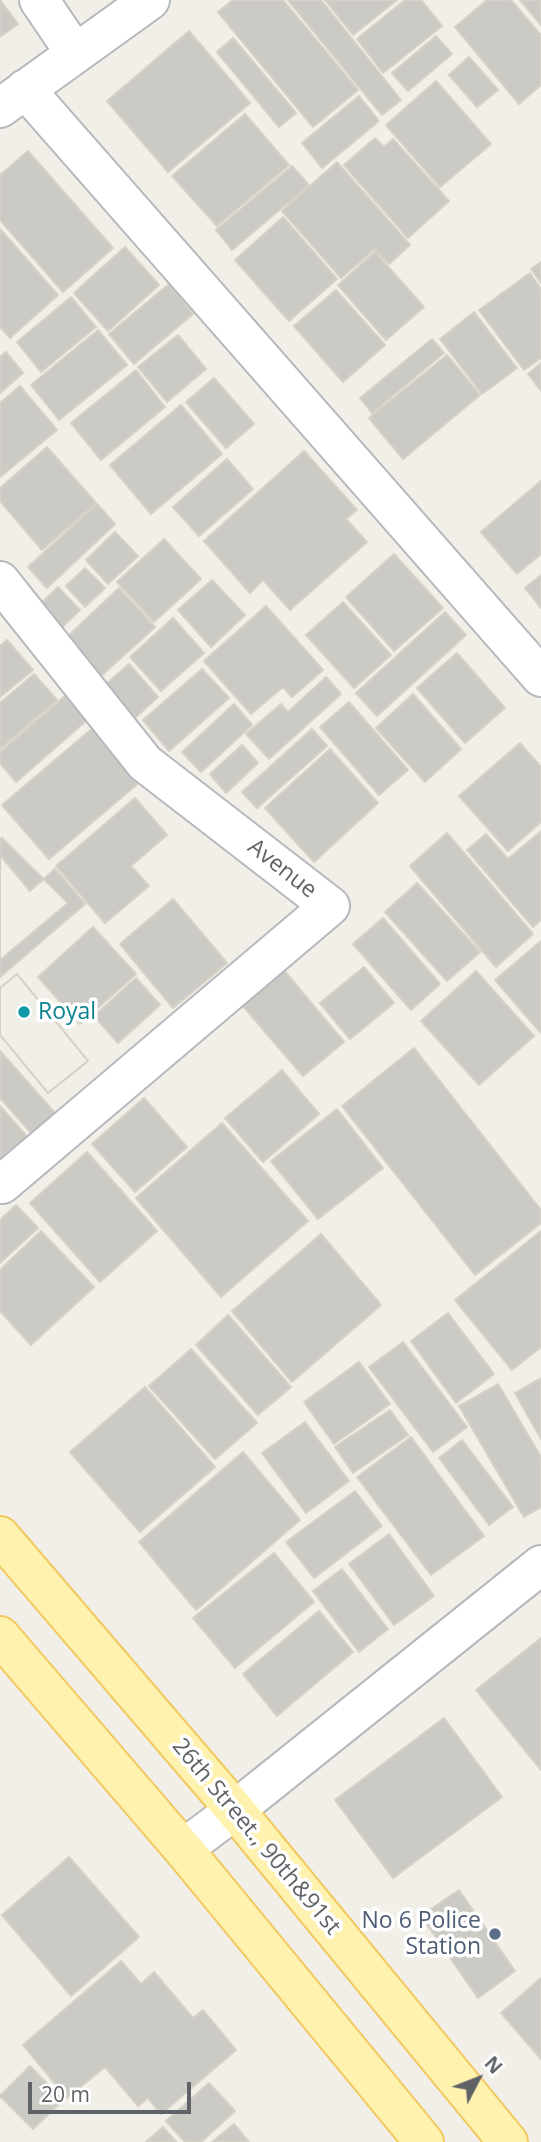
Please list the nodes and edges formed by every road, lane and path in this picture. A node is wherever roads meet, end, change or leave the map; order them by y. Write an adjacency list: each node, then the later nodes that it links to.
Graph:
1 (39, 0): 3 (street)
2 (150, 0): 3 (street)
3 (75, 53): 4 (street)
4 (12, 99): 6 (street)
5 (0, 581): 7 (street, Avenue)
6 (541, 677)
7 (2, 1184)
8 (0, 1536): 11 (main road, 26th Street., 90th&91st)
9 (541, 1565): 11 (street)
10 (0, 1636): 12 (main road)
11 (235, 1810): 12 (street); 14 (main road, 26th Street., 90th&91st)
12 (183, 1849): 13 (main road)
13 (424, 2142)
14 (508, 2142)

